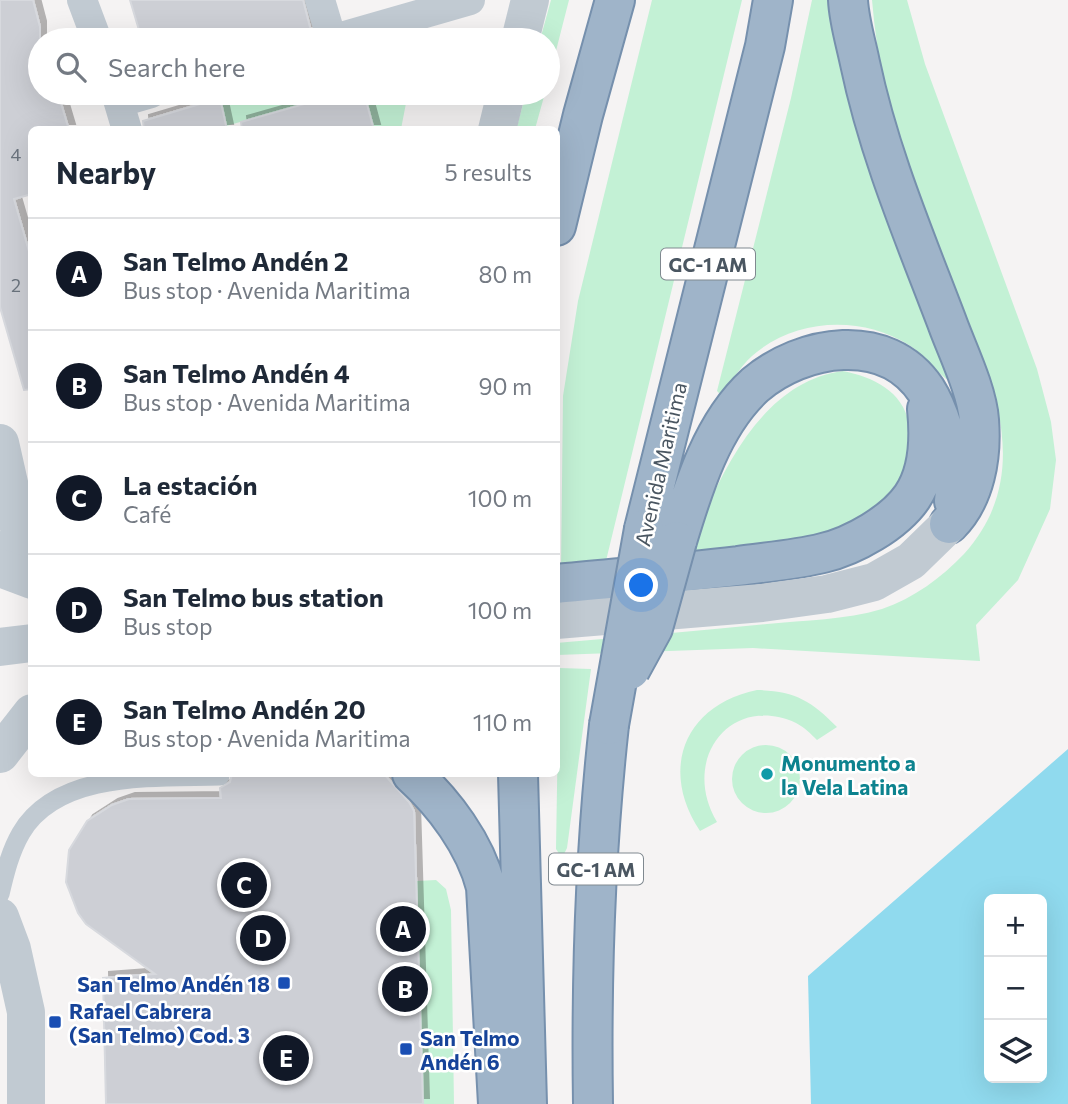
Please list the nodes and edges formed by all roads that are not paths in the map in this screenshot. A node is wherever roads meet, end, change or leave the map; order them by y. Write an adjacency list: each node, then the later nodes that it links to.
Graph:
1 (82, 0): 9 (street)
2 (320, 0): 10 (street)
3 (470, 0): 11 (street)
4 (530, 0): 12 (street)
5 (596, 0): 14 (highway)
6 (615, 0): 14 (highway)
7 (773, 0): 20 (highway, Avenida Maritima / GC-1 AM)
8 (848, 0): 19 (highway)
9 (92, 28)
10 (328, 28)
11 (373, 28)
12 (523, 28)
13 (503, 105): 15 (street)
14 (583, 115): 16 (highway)
15 (498, 126)
16 (560, 210)
17 (925, 389): 19 (highway); 20 (highway); 23 (highway)
18 (0, 443): 21 (street)
19 (949, 524): 24 (street)
20 (660, 535): 37 (highway, GC-1 AM, bridge)
21 (0, 567): 22 (street)
22 (28, 578)
23 (560, 584)
24 (560, 620)
25 (28, 644): 26 (street)
26 (0, 648)
27 (28, 718): 28 (street)
28 (0, 754)
29 (184, 777): 32 (lane)
30 (416, 777): 35 (highway)
31 (518, 777): 36 (highway, GC-1 AM)
32 (0, 894)
33 (0, 917): 34 (street)
34 (26, 1104)
35 (498, 1104)
36 (527, 1104)
37 (593, 1104)

